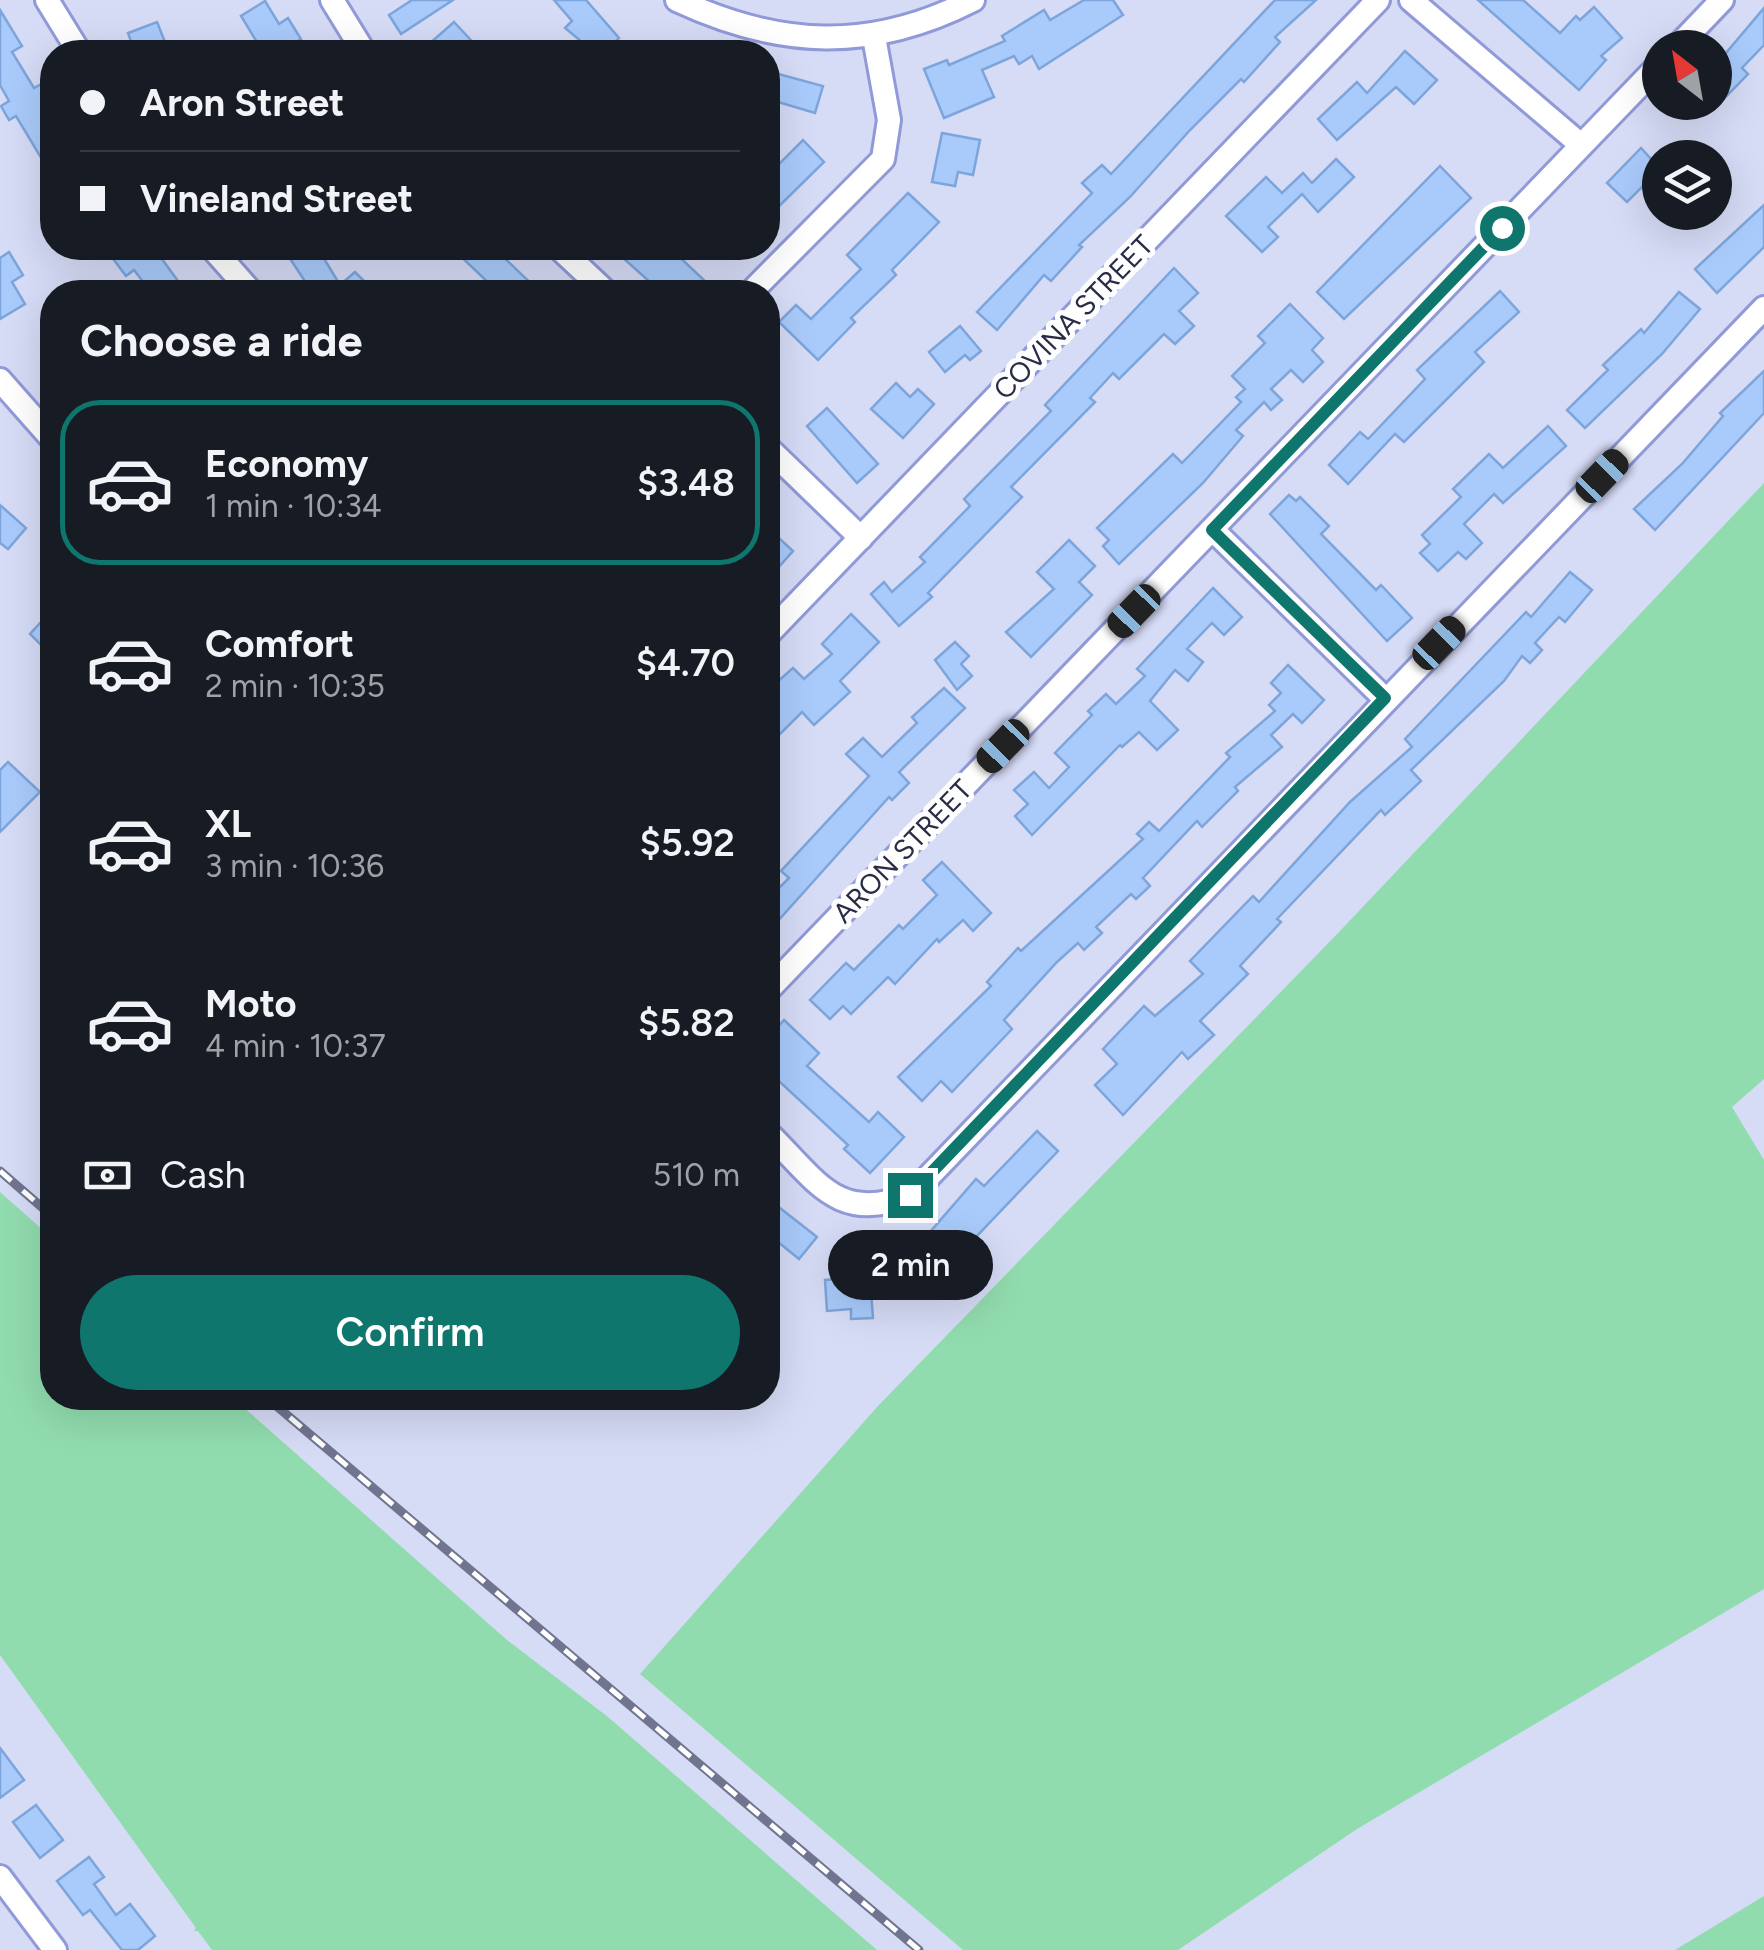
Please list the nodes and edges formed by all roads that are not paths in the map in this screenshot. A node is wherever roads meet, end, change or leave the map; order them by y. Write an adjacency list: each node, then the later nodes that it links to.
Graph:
1 (47, 0): 10 (street)
2 (332, 0): 11 (street)
3 (677, 0): 9 (street)
4 (974, 0): 9 (street)
5 (1378, 0): 24 (street, COVINA STREET)
6 (1410, 0): 13 (street)
7 (1722, 0): 8 (street)
8 (1693, 30)
9 (874, 37): 18 (street)
10 (72, 40)
11 (357, 40)
12 (1642, 83): 13 (street, ARON STREET)
13 (1582, 145): 23 (street, ARON STREET)
14 (223, 260): 16 (street)
15 (572, 260): 17 (street)
16 (240, 280)
17 (593, 280)
18 (763, 280)
19 (1764, 308): 26 (street)
20 (0, 380): 21 (street)
21 (40, 425)
22 (780, 460): 24 (street)
23 (1212, 530): 26 (street); 27 (street, ARON STREET)
24 (861, 538): 25 (street, COVINA STREET)
25 (780, 622)
26 (1385, 698): 28 (street)
27 (780, 978)
28 (780, 1145)
29 (0, 1877): 30 (street)
30 (55, 1950)

